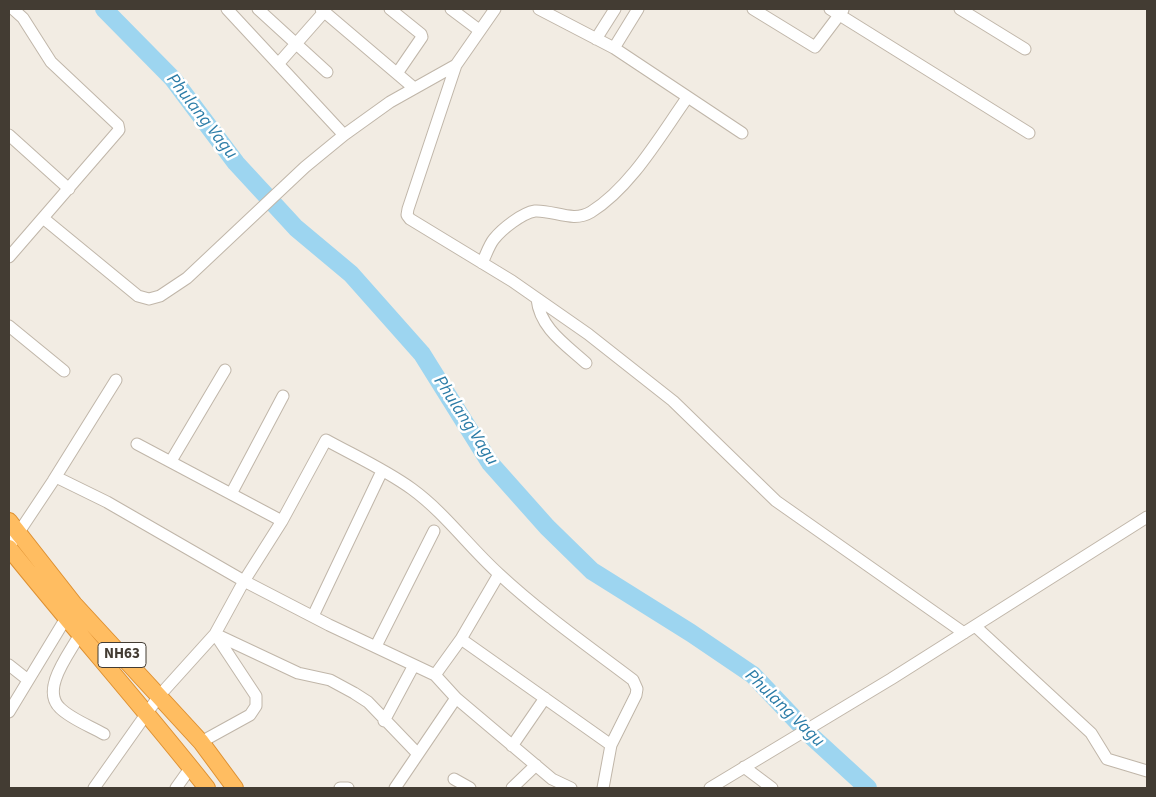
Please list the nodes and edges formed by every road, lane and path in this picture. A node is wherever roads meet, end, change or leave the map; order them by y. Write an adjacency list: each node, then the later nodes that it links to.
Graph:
1 (13, 9): 29 (street)
2 (226, 9): 19 (street)
3 (390, 9): 22 (street)
4 (451, 9): 14 (street)
5 (494, 9): 14 (street)
6 (539, 9): 15 (street)
7 (615, 9): 15 (street)
8 (638, 9): 17 (street)
9 (753, 9): 13 (street)
10 (960, 9): 18 (street)
11 (322, 10): 16 (street); 22 (street)
12 (264, 11): 16 (street)
13 (838, 11): 25 (street)
14 (479, 30): 20 (street)
15 (596, 39): 17 (street)
16 (298, 43): 19 (street); 21 (street)
17 (614, 48): 24 (street)
18 (1025, 49)
19 (279, 64): 27 (street)
20 (456, 65): 23 (street); 32 (street)
21 (327, 72)
22 (398, 72): 23 (street)
23 (414, 88): 27 (street)
24 (687, 98): 26 (street); 32 (street)
25 (1029, 132)
26 (742, 133)
27 (344, 135): 30 (street)
28 (9, 136): 29 (street)
29 (69, 189): 30 (street)
30 (44, 218): 31 (street)
31 (9, 257)
32 (482, 263): 33 (street)
33 (537, 298): 35 (street); 55 (street)
34 (9, 326): 37 (street)
35 (586, 363)
36 (224, 370): 41 (street)
37 (64, 371)
38 (116, 380): 43 (street)
39 (283, 396): 44 (street)
40 (137, 444): 41 (street)
41 (171, 461): 44 (street)
42 (382, 471): 46 (street); 50 (street); 52 (street)
43 (56, 477): 47 (street); 51 (street)
44 (231, 494): 46 (street)
45 (1147, 517): 54 (street)
46 (282, 521): 51 (street)
47 (13, 526): 49 (street); 64 (highway, NH63)
48 (434, 531): 59 (street)
49 (9, 547): 53 (highway, NH63)
50 (499, 574): 58 (street); 72 (street)
51 (244, 581): 52 (street); 57 (street)
52 (313, 616): 59 (street)
53 (66, 618): 56 (highway, NH63); 63 (street)
54 (975, 626): 55 (street); 78 (street)
55 (964, 633): 77 (street)
56 (80, 634): 68 (highway, NH63); 70 (street)
57 (215, 634): 64 (street); 69 (street); 71 (street)
58 (461, 639): 62 (street); 66 (street)
59 (376, 646): 61 (street)
60 (9, 665): 63 (street)
61 (414, 665): 62 (street); 69 (street)
62 (435, 675): 65 (street)
63 (28, 680): 67 (street)
64 (159, 696): 68 (street); 71 (highway, NH63)
65 (456, 698): 73 (street); 74 (street)
66 (545, 698): 72 (street); 73 (street)
67 (9, 712)
68 (147, 712): 76 (highway, NH63); 80 (street)
69 (384, 721): 74 (street)
70 (104, 734)
71 (201, 742): 83 (highway, NH63)
72 (611, 745): 90 (street)
73 (512, 746): 75 (street)
74 (417, 753): 86 (street)
75 (536, 765): 88 (street); 89 (street)
76 (191, 768): 81 (street); 82 (highway, NH63)
77 (744, 768): 91 (street); 92 (street)
78 (1147, 771)
79 (454, 778): 87 (street)
80 (94, 788)
81 (176, 788)
82 (207, 788)
83 (235, 788)
84 (340, 788): 85 (street)
85 (348, 788)
86 (395, 788)
87 (470, 788)
88 (512, 788)
89 (572, 788)
90 (603, 788)
91 (710, 788)
92 (772, 788)

